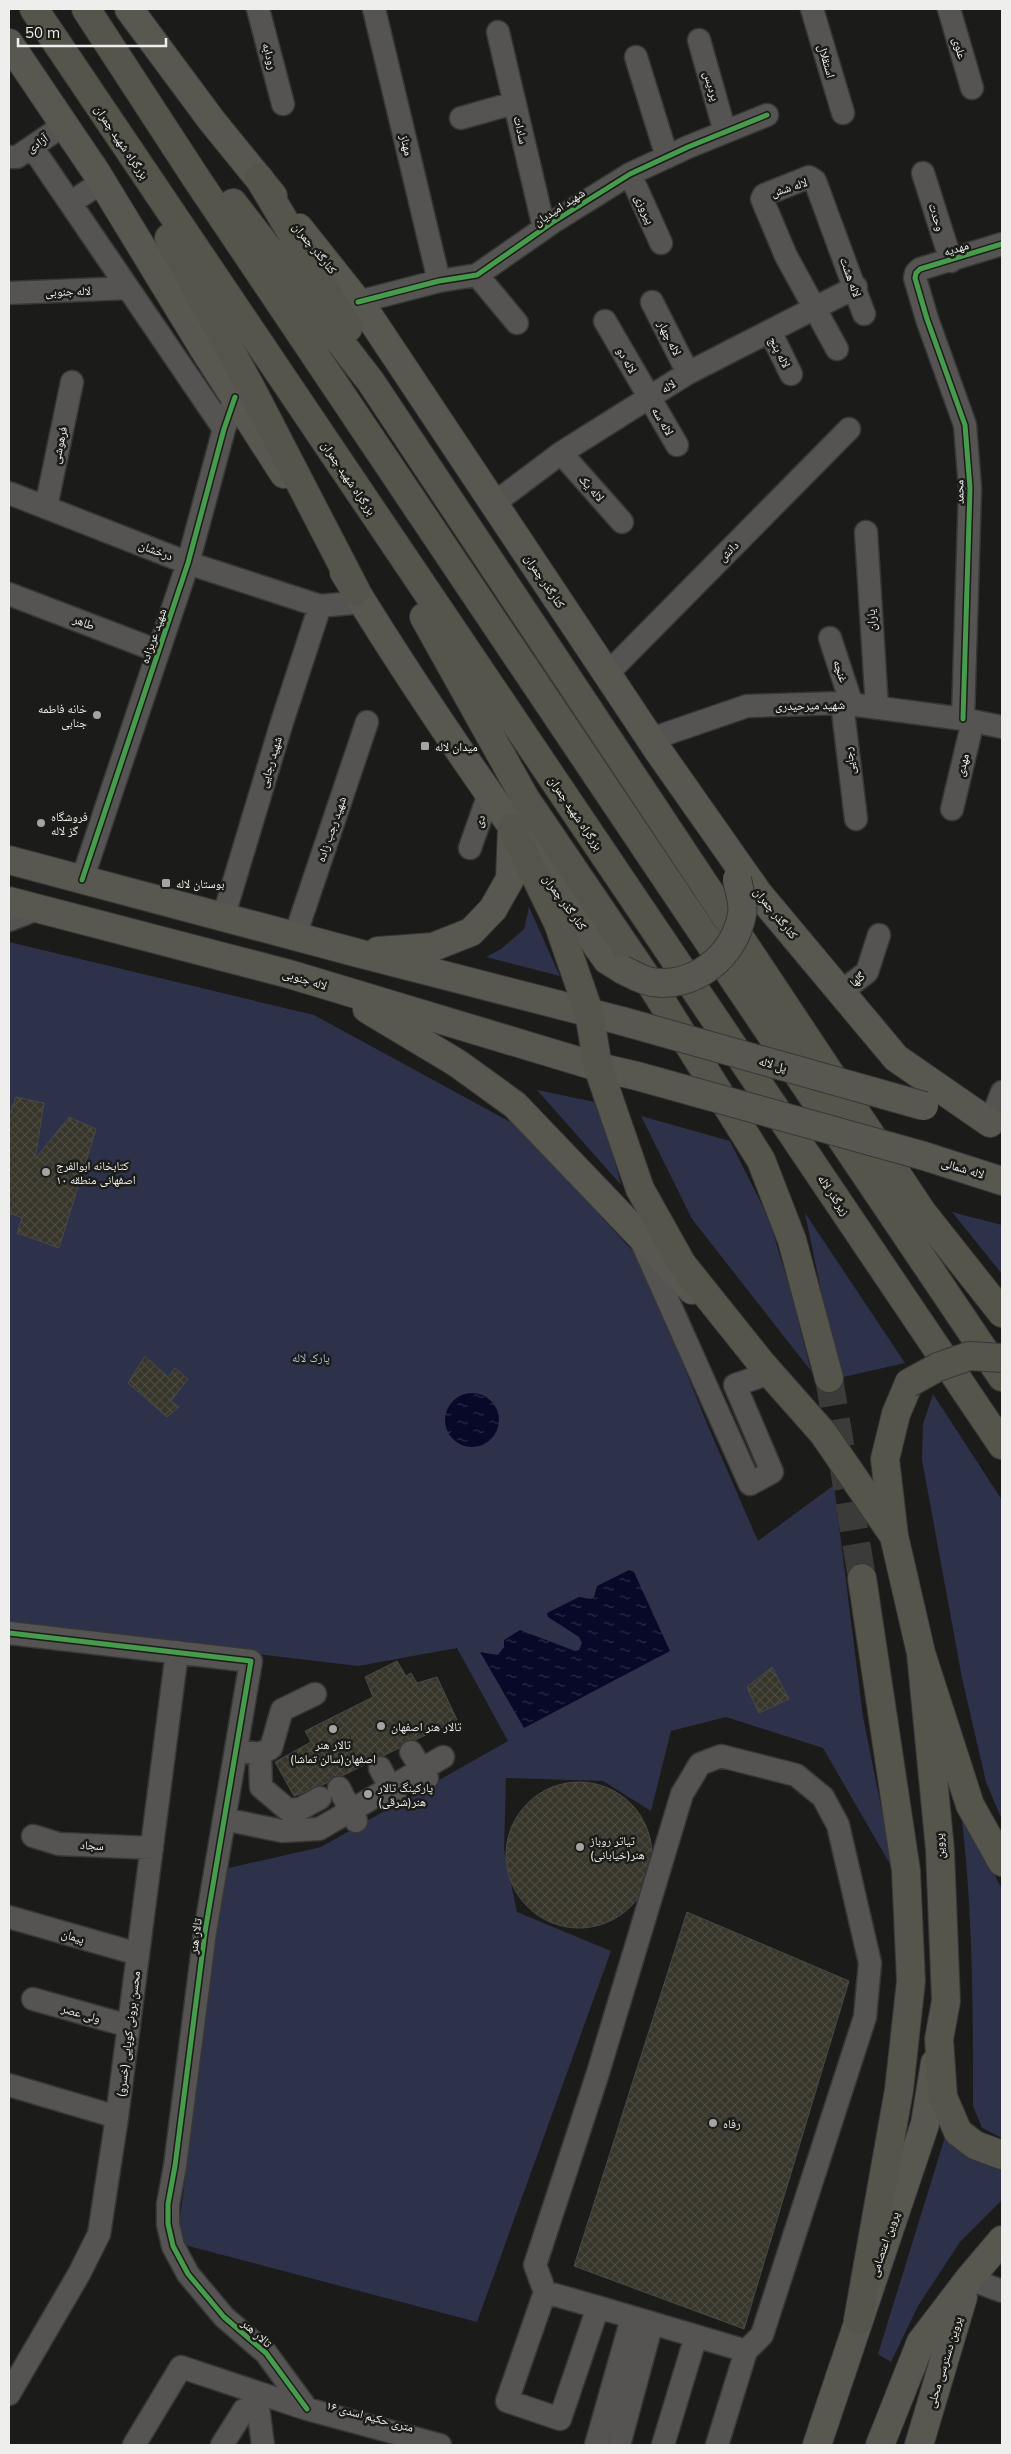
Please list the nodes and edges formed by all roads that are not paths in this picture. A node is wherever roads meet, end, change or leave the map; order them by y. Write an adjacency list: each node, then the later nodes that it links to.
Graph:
1 (34, 9): 19 (highway, بزرگراه شهید چمران)
2 (86, 9): 13 (highway)
3 (129, 9): 27 (main road, کنارگذر چمران)
4 (258, 9): 15 (street, رودابه)
5 (374, 9): 37 (street, مهناز)
6 (812, 9): 16 (street, استقلال)
7 (949, 9): 12 (street, علوی)
8 (498, 32): 14 (street, سادات)
9 (698, 40): 21 (street, پردیس)
10 (9, 43): 20 (main road)
11 (636, 57): 24 (street)
12 (972, 88)
13 (141, 91): 63 (highway); 105 (highway)
14 (514, 103): 18 (street); 30 (street, سادات)
15 (283, 104)
16 (843, 113)
17 (767, 115): 21 (street, شهید امیدیان)
18 (461, 118)
19 (107, 119): 58 (highway, بزرگراه شهید چمران); 67 (highway)
20 (64, 125): 22 (street, آزادی); 28 (main road)
21 (725, 132): 24 (street, شهید امیدیان)
22 (32, 147): 23 (street, آزادی); 29 (street)
23 (9, 156)
24 (667, 157): 26 (street, شهید امیدیان)
25 (924, 173): 34 (street, وحدت)
26 (630, 174): 30 (street, شهید امیدیان); 32 (street, پیروزی)
27 (259, 178): 41 (main road, کنارگذر چمران); 63 (highway)
28 (102, 182): 29 (street); 52 (main road)
29 (70, 203): 39 (street)
30 (544, 228): 36 (street, شهید امیدیان)
31 (838, 240): 38 (street, لاله هشت); 43 (street, لاله شش)
32 (661, 243)
33 (1002, 244): 34 (street, مهدیه)
34 (950, 261): 35 (street, مهدیه)
35 (916, 273): 73 (street, محمد)
36 (477, 275): 37 (street, شهید امیدیان); 46 (street)
37 (439, 281): 41 (street, شهید امیدیان)
38 (856, 287): 43 (street, لاله); 44 (street, لاله هشت)
39 (128, 288): 40 (street, لاله جنوبی); 55 (street)
40 (9, 293)
41 (358, 302): 60 (main road, کنارگذر چمران)
42 (652, 302): 49 (street, لاله چهار)
43 (813, 308): 47 (street, لاله); 48 (street)
44 (864, 314)
45 (605, 321): 53 (street, لاله دو)
46 (517, 323)
47 (770, 330): 49 (street, لاله); 50 (street, لاله پنج)
48 (837, 349)
49 (688, 373): 53 (street, لاله)
50 (791, 374)
51 (72, 382): 61 (street, فرهوشی)
52 (235, 398): 55 (street, شهید عربزاده); 67 (main road)
53 (649, 398): 56 (street, لاله سه); 57 (street, لاله)
54 (849, 429): 70 (street, دانش)
55 (224, 430): 65 (street, شهید عربزاده)
56 (677, 445)
57 (561, 453): 60 (street, لاله); 62 (street, لاله یک)
58 (333, 454): 91 (highway, بزرگراه شهید چمران); 106 (highway)
59 (9, 493): 61 (street, درخشان)
60 (493, 504): 70 (main road, کنارگذر چمران)
61 (46, 507): 65 (street, درخشان)
62 (622, 522)
63 (470, 530): 102 (highway)
64 (866, 532): 72 (street, یاران)
65 (188, 563): 67 (street, درخشان); 69 (street, شهید عربزاده)
66 (9, 594): 69 (street, طاهر)
67 (343, 601): 77 (main road); 87 (street, شهید رجایی)
68 (830, 638): 71 (street, غنچه)
69 (158, 651): 84 (street, شهید عربزاده)
70 (607, 674): 76 (main road, کنارگذر چمران)
71 (847, 704): 72 (street, شهید میرحیدری); 76 (street, شهید میرحیدری); 79 (street, رجایی)
72 (877, 708): 73 (street, شهید میرحیدری)
73 (968, 720): 75 (street, شهید میرحیدری); 78 (street, مهدی)
74 (367, 722): 90 (street, شهید رجب زاده)
75 (1002, 727)
76 (651, 740): 81 (main road, کنارگذر چمران)
77 (489, 794): 80 (main road); 82 (street, دی)
78 (952, 808)
79 (856, 819)
80 (512, 828): 81 (main road, کنار گذر چمران, bridge); 92 (main road); 95 (highway)
81 (712, 828): 94 (main road, کنارگذر چمران)
82 (470, 848)
83 (9, 860): 84 (main road)
84 (82, 880): 87 (main road)
85 (9, 901): 86 (main road, لاله جنوبی)
86 (37, 909): 88 (street); 93 (main road, لاله جنوبی)
87 (223, 918): 90 (main road)
88 (9, 920)
89 (879, 934): 94 (street, گلها)
90 (295, 936): 92 (main road)
91 (666, 946): 107 (highway, زیرگذر لاله)
92 (354, 952): 95 (main road)
93 (322, 984): 96 (main road, لاله جنوبی); 101 (main road)
94 (841, 992): 98 (main road, کنارگذر چمران)
95 (589, 1012): 96 (highway); 98 (main road, پل لاله, bridge)
96 (598, 1067): 99 (main road, لاله جنوبی, bridge); 104 (highway)
97 (1002, 1092): 98 (street)
98 (996, 1125)
99 (924, 1156): 100 (main road, لاله شمالی)
100 (1002, 1181)
101 (639, 1235): 104 (main road); 104 (street)
102 (1002, 1313)
103 (1002, 1358): 108 (highway, bridge)
104 (766, 1368): 108 (highway)
105 (1002, 1376)
106 (829, 1378)
107 (1002, 1445)
108 (894, 1536): 112 (highway)
109 (862, 1578): 136 (highway)
110 (9, 1633): 111 (street, تالار هنر)
111 (177, 1652): 114 (street, تالار هنر); 120 (street, محسن برونی کوپایی (خسرو))
112 (921, 1653): 121 (highway); 126 (highway, پروین)
113 (315, 1694): 115 (street)
114 (236, 1750): 115 (street); 118 (street, تالار هنر)
115 (260, 1754): 117 (street)
116 (443, 1757): 117 (street)
117 (353, 1815): 118 (street)
118 (224, 1819): 142 (street, تالار هنر)
119 (33, 1836): 120 (street, سجاد)
120 (152, 1848): 123 (street, محسن برونی کوپایی (خسرو))
121 (1002, 1862)
122 (9, 1917): 123 (street, پیمان)
123 (138, 1954): 125 (street, محسن برونی کوپایی (خسرو))
124 (33, 1999): 125 (street, ولی عصر)
125 (129, 2026): 128 (street, محسن برونی کوپایی (خسرو))
126 (939, 2039): 129 (highway, پروین); 136 (main road, پروین اعتصامی)
127 (9, 2085): 128 (street)
128 (117, 2117): 140 (street, محسن برونی کوپایی (خسرو))
129 (1002, 2155)
130 (1002, 2240): 131 (main road)
131 (969, 2279): 132 (street); 153 (main road); 154 (main road, پروین دسترسی محلی)
132 (1002, 2291)
133 (545, 2292): 134 (street); 134 (street); 138 (street)
134 (598, 2307): 135 (street)
135 (642, 2320): 137 (street); 147 (street); 148 (street)
136 (858, 2320): 139 (main road, پروین اعتصامی)
137 (696, 2336): 138 (street); 149 (street)
138 (746, 2351): 150 (street)
139 (835, 2390): 151 (main road); 152 (main road, پروین اعتصامی)
140 (9, 2394)
141 (256, 2400): 142 (street, ۱۶ متری حکیم اسدی); 144 (street, ۱۶ متری حکیم اسدی); 145 (street); 146 (street)
142 (307, 2409): 143 (street, ۱۶ متری حکیم اسدی)
143 (429, 2444)
144 (134, 2445)
145 (222, 2445)
146 (263, 2445)
147 (596, 2445)
148 (619, 2445)
149 (663, 2445)
150 (717, 2445)
151 (808, 2445)
152 (817, 2445)
153 (880, 2445)
154 (919, 2445)

